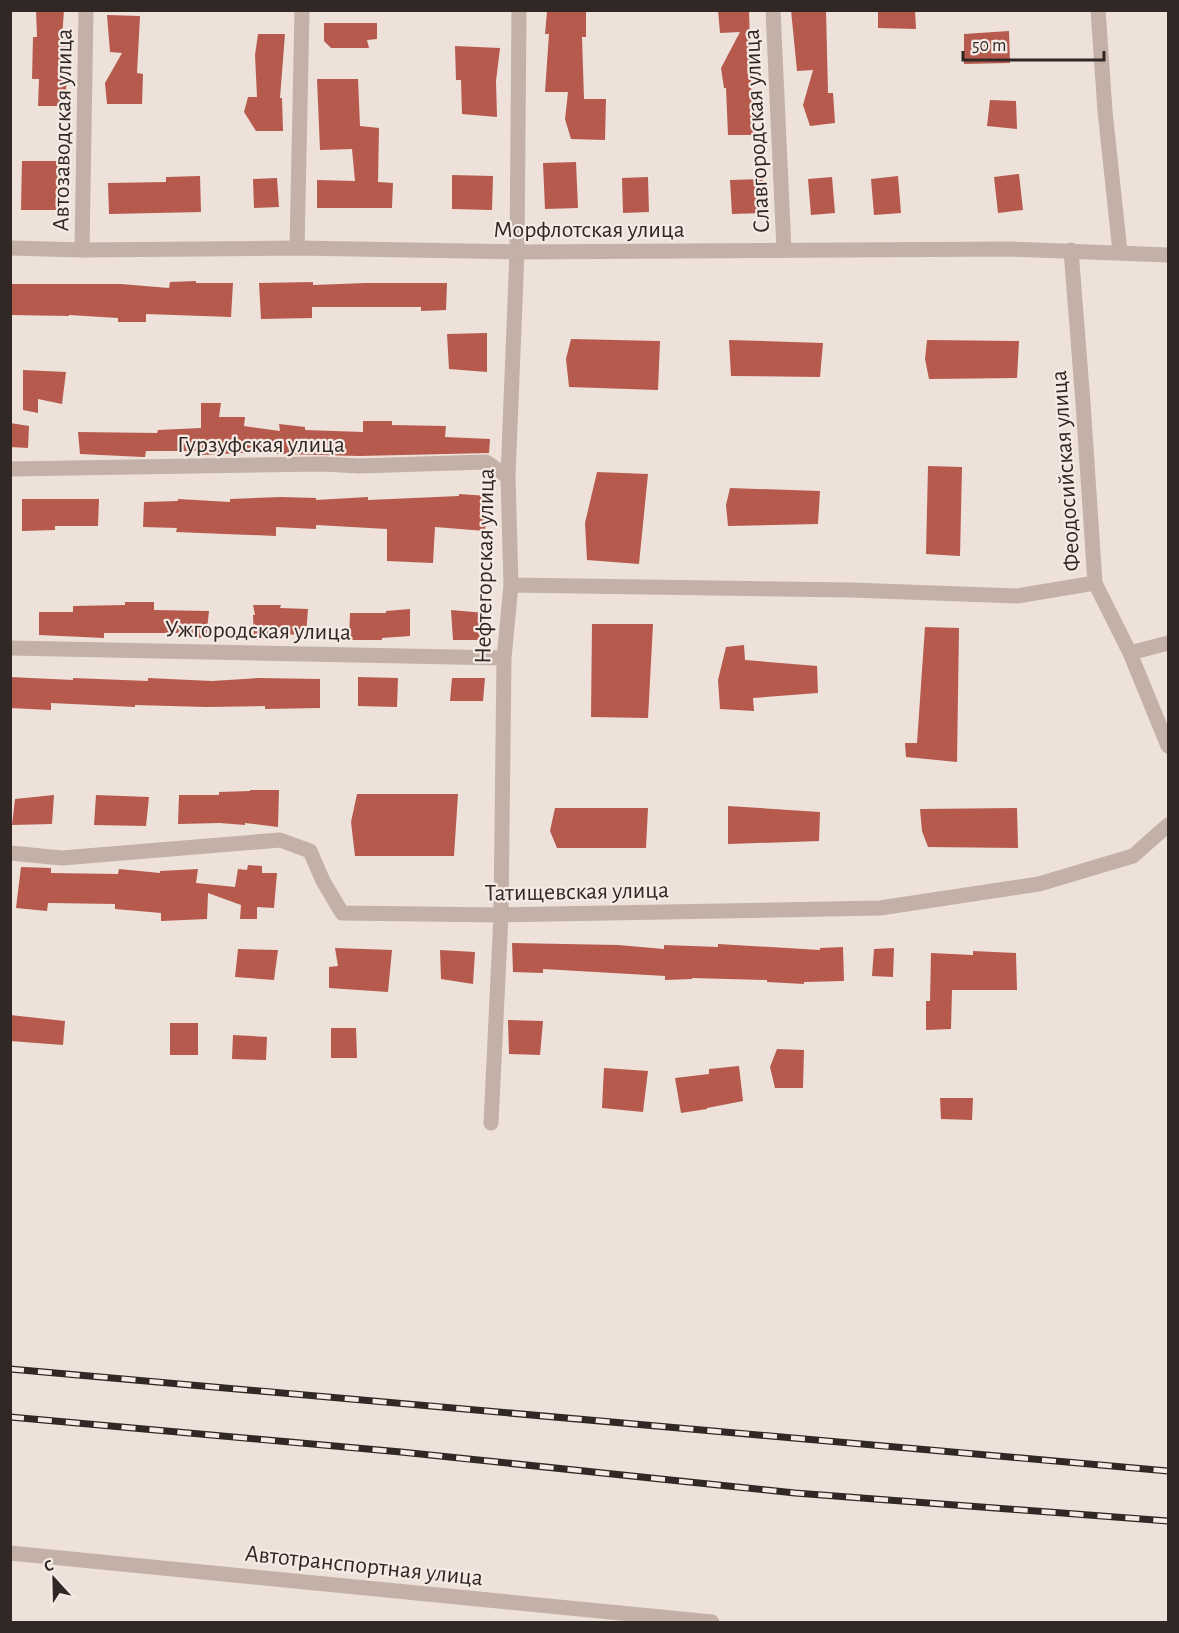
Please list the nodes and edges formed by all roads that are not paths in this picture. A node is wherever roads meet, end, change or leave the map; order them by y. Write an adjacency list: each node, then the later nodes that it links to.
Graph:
1 (86, 10): 8 (street, Автозаводская улица)
2 (302, 10): 7 (street)
3 (519, 10): 11 (street, Нефтегорская улица)
4 (773, 10): 9 (street, Славгородская улица)
5 (1098, 10): 12 (street)
6 (10, 248): 8 (street, Морфлотская улица)
7 (297, 248): 8 (street, Морфлотская улица); 11 (street, Морфлотская улица)
8 (82, 250)
9 (784, 250): 10 (street, Морфлотская улица); 11 (street, Морфлотская улица)
10 (1071, 250): 12 (street, Морфлотская улица); 16 (street, Феодосийская улица)
11 (517, 252): 15 (street, Нефтегорская улица)
12 (1120, 252): 13 (street, Морфлотская улица)
13 (1168, 255)
14 (10, 469): 15 (street, Гурзуфская улица)
15 (508, 477): 17 (street, Нефтегорская улица)
16 (1095, 583): 17 (street); 20 (street, Феодосийская улица)
17 (511, 585): 21 (street, Нефтегорская улица)
18 (1168, 643): 20 (street)
19 (10, 648): 21 (street, Ужгородская улица)
20 (1130, 653): 22 (street, Феодосийская улица)
21 (504, 658): 25 (street, Нефтегорская улица)
22 (1168, 746)
23 (1168, 825): 25 (street, Татищевская улица)
24 (10, 853): 25 (street, Татищевская улица)
25 (501, 915): 26 (street, Нефтегорская улица)
26 (491, 1123)
27 (10, 1553): 28 (street, Автотранспортная улица)
28 (712, 1623)

